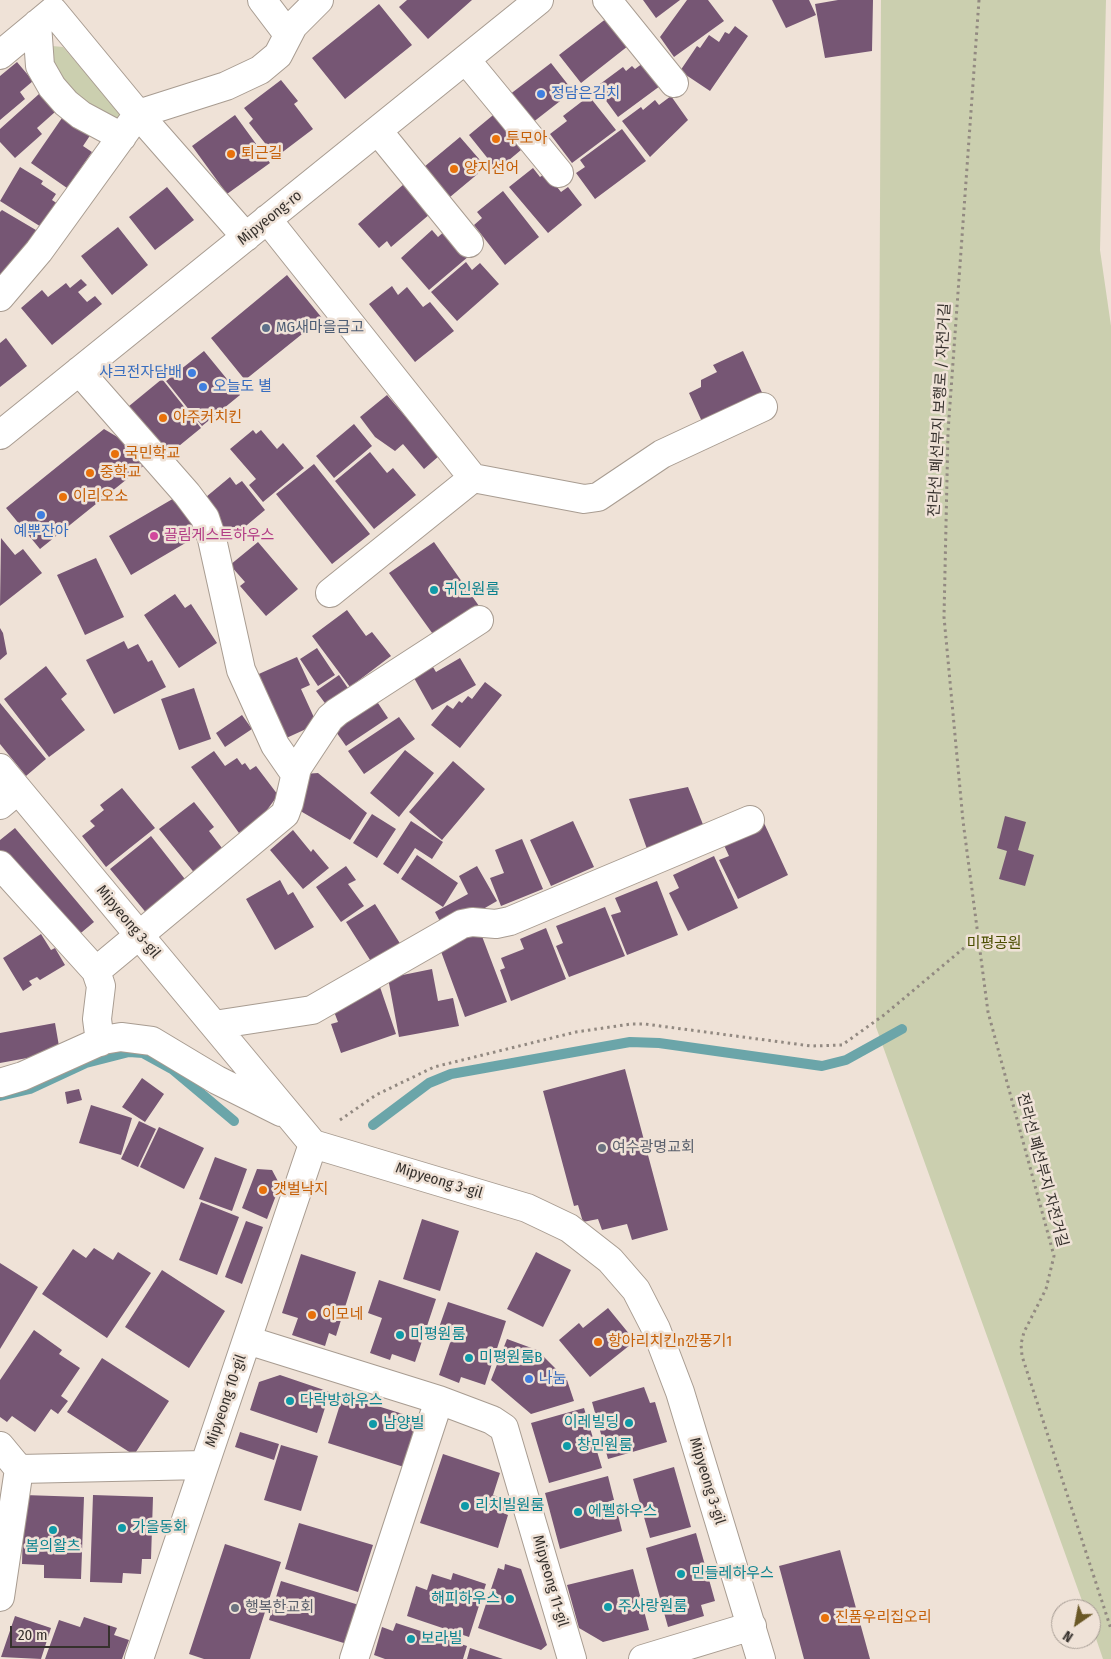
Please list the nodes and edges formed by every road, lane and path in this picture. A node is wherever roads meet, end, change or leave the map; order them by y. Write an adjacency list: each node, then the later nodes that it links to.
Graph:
1 (262, 0): 7 (street)
2 (318, 0): 7 (street)
3 (607, 0): 10 (street)
4 (979, 0): 29 (path, 전라선 폐선부지 보행로 / 자전거길)
5 (523, 5): 9 (street, Mipyeong-ro)
6 (51, 9): 8 (street); 11 (street); 13 (street)
7 (287, 34): 11 (street)
8 (0, 55)
9 (466, 60): 12 (street, Mipyeong-ro); 14 (street)
10 (674, 83)
11 (138, 114): 13 (street); 16 (street)
12 (378, 131): 15 (street, Mipyeong-ro); 17 (street)
13 (122, 137): 18 (street)
14 (559, 173)
15 (267, 219): 16 (street, Mipyeong-ro); 22 (street)
16 (246, 237): 19 (street, Mipyeong-ro)
17 (469, 243)
18 (0, 297)
19 (79, 371): 21 (street, Mipyeong-ro); 26 (street)
20 (763, 408): 22 (street)
21 (0, 435)
22 (473, 478): 23 (street)
23 (330, 593)
24 (479, 620): 26 (street)
25 (0, 768): 27 (street, Mipyeong 3-gil)
26 (295, 774): 31 (street)
27 (9, 797): 31 (street, Mipyeong 3-gil)
28 (750, 820): 34 (street)
29 (963, 821): 32 (path, 전라선 폐선부지 자전거길)
30 (0, 865): 33 (street)
31 (139, 935): 33 (street); 34 (street, Mipyeong 3-gil)
32 (978, 936): 38 (path); 46 (path, 전라선 폐선부지 자전거길)
33 (96, 971): 35 (street)
34 (214, 1025): 37 (street, Mipyeong 3-gil)
35 (100, 1042): 36 (street); 37 (street)
36 (0, 1083)
37 (290, 1116): 38 (street, Mipyeong 3-gil)
38 (313, 1144): 39 (street, Mipyeong 10-gil); 45 (street, Mipyeong 3-gil)
39 (247, 1340): 40 (street, Mipyeong 11-gil); 42 (street, Mipyeong 10-gil)
40 (438, 1400): 48 (street); 49 (street, Mipyeong 11-gil)
41 (0, 1446): 43 (street)
42 (204, 1465): 43 (street); 47 (street, Mipyeong 10-gil)
43 (19, 1469): 44 (street)
44 (0, 1597)
45 (752, 1626): 50 (street); 51 (street, Mipyeong 3-gil)
46 (1111, 1629)
47 (139, 1659)
48 (354, 1659)
49 (572, 1659)
50 (643, 1659)
51 (761, 1659)

